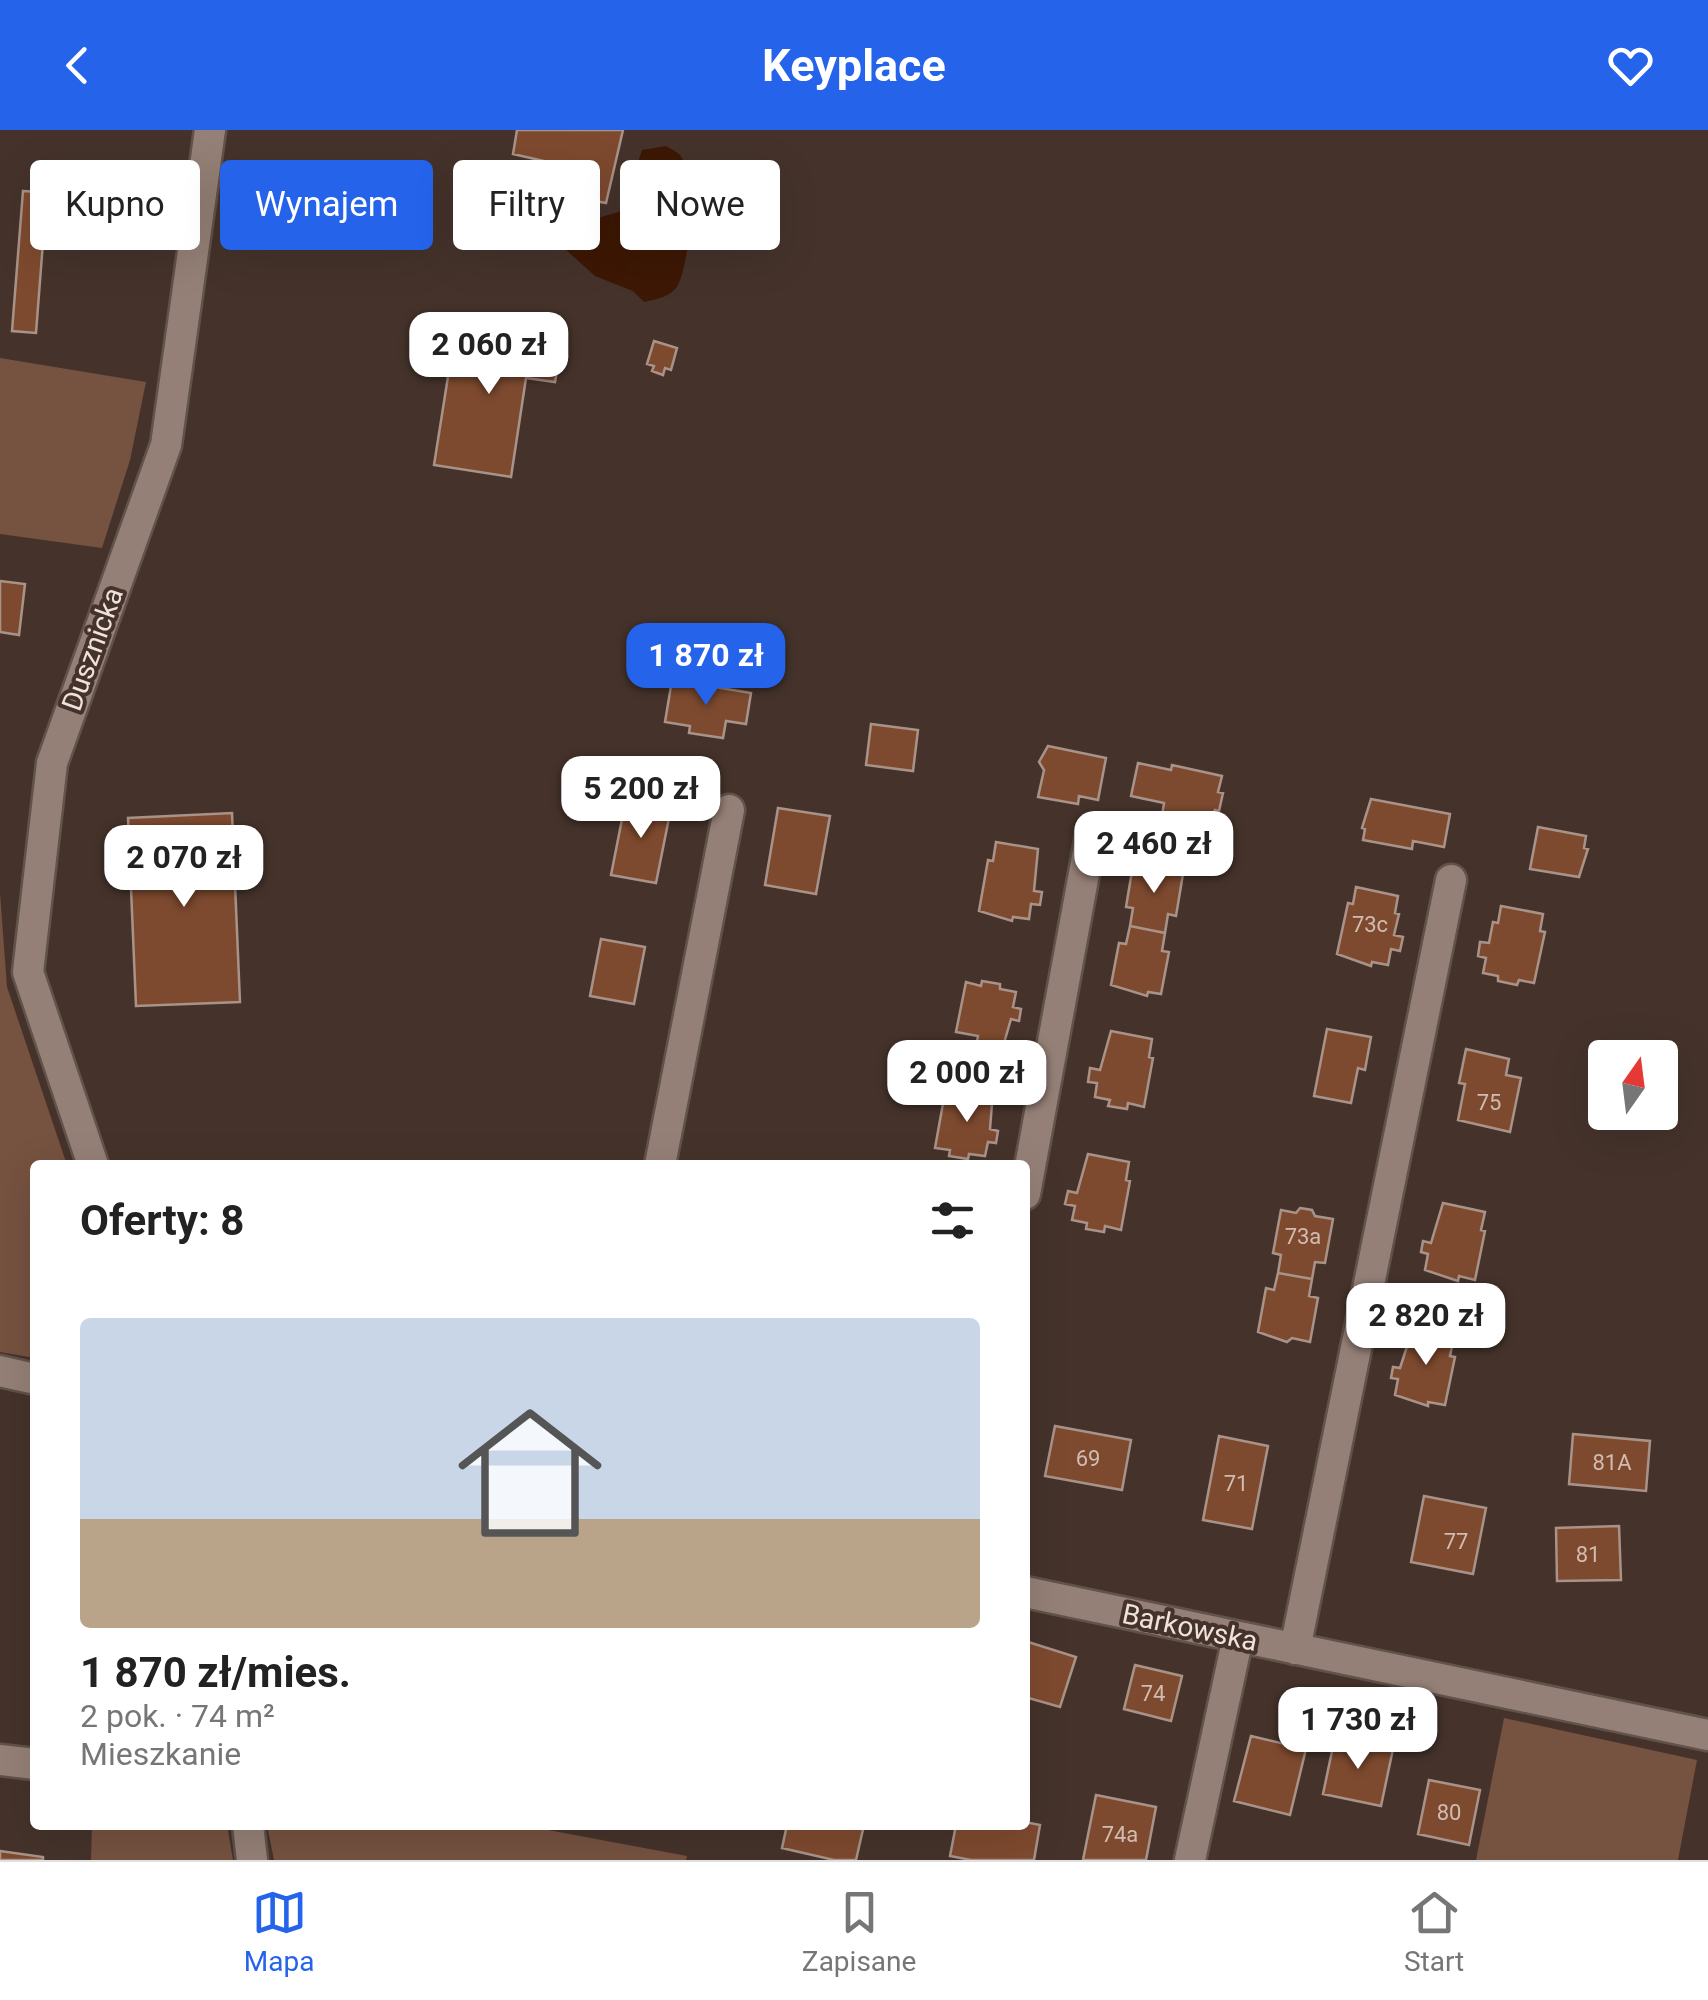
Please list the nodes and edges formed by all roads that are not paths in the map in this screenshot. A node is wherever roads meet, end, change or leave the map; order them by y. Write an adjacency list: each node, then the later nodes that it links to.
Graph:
1 (210, 130): 5 (street, Dusznicka)
2 (729, 810): 6 (street)
3 (1092, 830): 7 (street)
4 (1450, 880): 12 (street)
5 (91, 1160)
6 (661, 1160)
7 (1030, 1167)
8 (0, 1371): 9 (street)
9 (30, 1378)
10 (1030, 1593): 11 (street, Barkowska)
11 (1238, 1638): 12 (street, Barkowska); 18 (street)
12 (1294, 1649): 13 (street, Barkowska)
13 (1708, 1734)
14 (0, 1760): 15 (street)
15 (30, 1763)
16 (249, 1830): 17 (street)
17 (252, 1860)
18 (1190, 1860)

